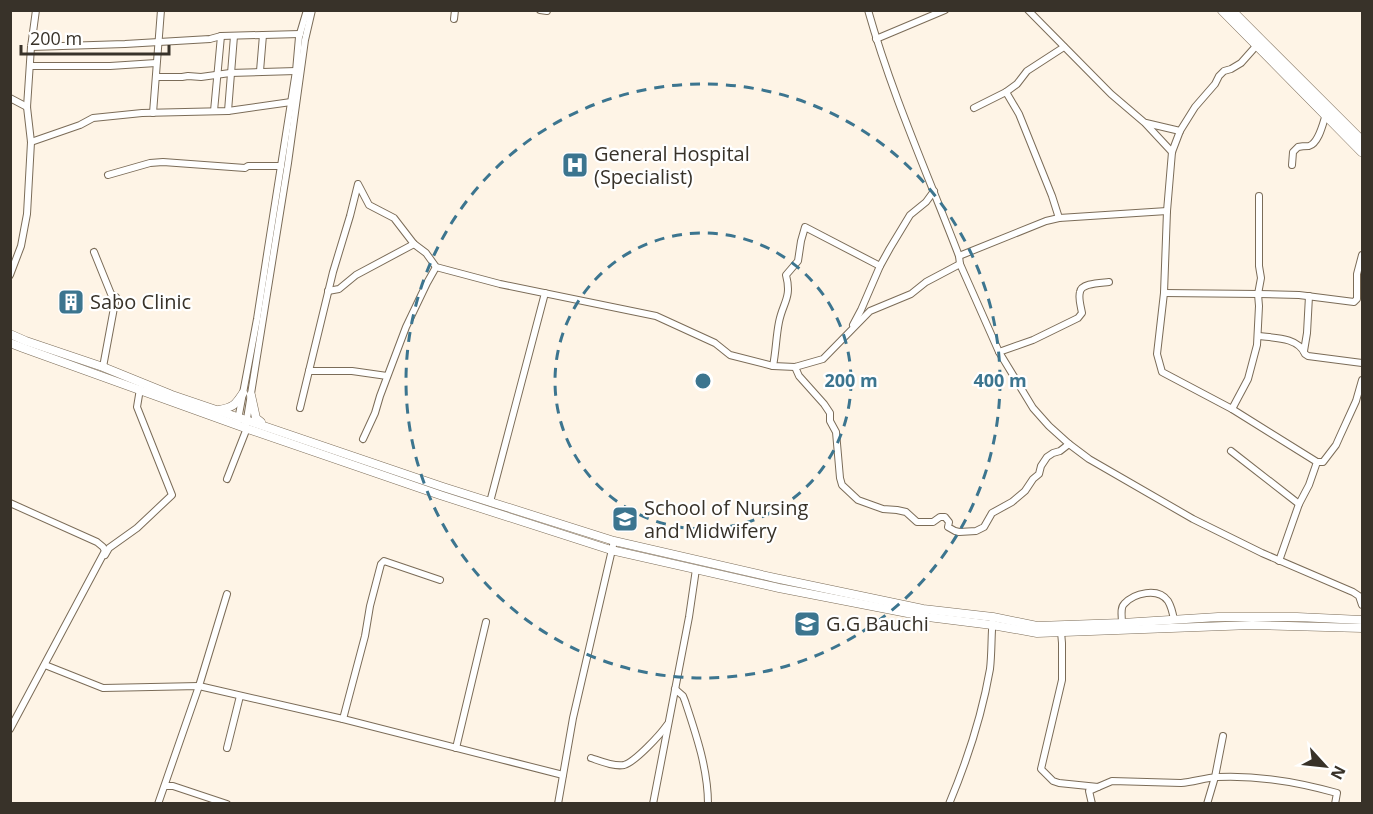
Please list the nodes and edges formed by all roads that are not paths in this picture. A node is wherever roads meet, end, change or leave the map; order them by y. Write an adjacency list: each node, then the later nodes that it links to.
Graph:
1 (36, 10): 21 (street)
2 (161, 10): 19 (street)
3 (306, 10): 14 (street)
4 (312, 10): 81 (street)
5 (456, 10): 13 (street)
6 (540, 10): 12 (street)
7 (868, 10): 18 (street)
8 (945, 10): 18 (street)
9 (1028, 10): 22 (street)
10 (1222, 10): 20 (highway)
11 (1231, 10): 41 (highway)
12 (547, 11)
13 (454, 19)
14 (300, 34): 15 (street); 26 (street)
15 (263, 35): 17 (street); 25 (street)
16 (221, 36): 17 (street); 19 (street); 28 (street)
17 (234, 36): 27 (street)
18 (876, 39): 49 (street)
19 (159, 42): 21 (street); 23 (street)
20 (1257, 45): 38 (highway); 40 (street)
21 (31, 47): 24 (street)
22 (1064, 47): 30 (street); 39 (street)
23 (156, 63): 24 (street); 29 (street)
24 (30, 66): 33 (street)
25 (260, 71): 26 (street); 27 (street)
26 (296, 71): 32 (street)
27 (231, 72): 28 (street); 36 (street)
28 (218, 74): 29 (street); 35 (street)
29 (156, 77): 37 (street)
30 (1006, 92): 34 (street); 52 (street)
31 (10, 98): 33 (street)
32 (291, 102): 36 (street); 47 (street)
33 (27, 107): 43 (street)
34 (974, 108)
35 (214, 111): 36 (street); 37 (street)
36 (228, 111)
37 (153, 113): 43 (street)
38 (1326, 114): 41 (highway); 46 (street)
39 (1145, 123): 40 (street); 44 (street)
40 (1180, 131): 44 (street)
41 (1348, 132): 42 (highway); 45 (highway)
42 (1362, 141)
43 (31, 142): 60 (street)
44 (1172, 152): 51 (street)
45 (1362, 152)
46 (1292, 165)
47 (281, 166): 48 (street); 81 (street)
48 (108, 175)
49 (934, 191): 56 (street); 58 (street)
50 (1258, 196): 65 (street)
51 (1167, 212): 52 (street); 64 (street)
52 (1059, 218): 56 (street)
53 (414, 244): 59 (street); 62 (street); 62 (street)
54 (94, 252): 75 (street)
55 (1362, 255): 66 (street)
56 (959, 256): 57 (street)
57 (960, 264): 67 (street); 72 (street)
58 (880, 266): 67 (street); 74 (street)
59 (436, 267): 63 (street); 78 (street)
60 (10, 276)
61 (1109, 282): 72 (street)
62 (328, 291): 77 (street)
63 (545, 293): 74 (street); 93 (street)
64 (1164, 293): 65 (street); 83 (street)
65 (1258, 294): 66 (street); 69 (street)
66 (1309, 296): 71 (street)
67 (850, 331): 76 (street)
68 (10, 334): 75 (main road)
69 (1258, 336): 71 (street); 83 (street)
70 (11, 344): 80 (main road)
71 (1304, 351): 73 (street)
72 (999, 352): 88 (street)
73 (1362, 363)
74 (773, 366): 76 (street)
75 (103, 367): 84 (main road)
76 (795, 367): 88 (street)
77 (309, 371): 78 (street); 82 (street)
78 (387, 376): 87 (street)
79 (1362, 380): 90 (street)
80 (140, 389): 85 (main road); 99 (street)
81 (247, 394): 84 (main road); 85 (street); 86 (main road)
82 (300, 408)
83 (1232, 409): 90 (street)
84 (219, 410): 85 (main road)
85 (243, 424): 86 (main road); 91 (street); 92 (main road)
86 (265, 426): 92 (main road)
87 (363, 439)
88 (1069, 444): 98 (street)
89 (1232, 450): 95 (street)
90 (1317, 462): 95 (street)
91 (227, 479)
92 (411, 480): 93 (main road); 97 (main road)
93 (490, 502): 96 (main road)
94 (10, 504): 99 (street)
95 (1299, 504): 98 (street)
96 (614, 541): 97 (street); 106 (main road)
97 (611, 550): 100 (main road); 123 (street)
98 (1279, 561): 103 (street)
99 (98, 566): 112 (street)
100 (696, 569): 106 (main road); 114 (street)
101 (440, 580): 116 (street)
102 (227, 594): 113 (street)
103 (1362, 605)
104 (1174, 620): 107 (main road); 109 (main road); 109 (street)
105 (1362, 620): 107 (main road)
106 (993, 621): 109 (main road); 111 (main road); 132 (street)
107 (1263, 621): 110 (main road); 111 (main road)
108 (486, 622): 121 (street)
109 (1122, 623)
110 (1362, 628)
111 (1061, 632): 126 (street)
112 (45, 664): 113 (street); 118 (street)
113 (199, 686): 115 (street); 125 (street)
114 (675, 689): 117 (street); 131 (street)
115 (240, 696): 116 (street); 120 (street)
116 (343, 719): 121 (street)
117 (669, 722): 122 (street); 130 (street)
118 (10, 729)
119 (1223, 736): 124 (street)
120 (227, 748)
121 (456, 748): 123 (street)
122 (591, 758)
123 (562, 775): 129 (street)
124 (1215, 777): 126 (street); 134 (street); 135 (street)
125 (165, 786): 127 (street); 128 (street)
126 (1098, 786): 133 (street)
127 (158, 804)
128 (227, 804)
129 (558, 804)
130 (654, 804)
131 (708, 804)
132 (949, 804)
133 (1092, 804)
134 (1208, 804)
135 (1335, 804)

